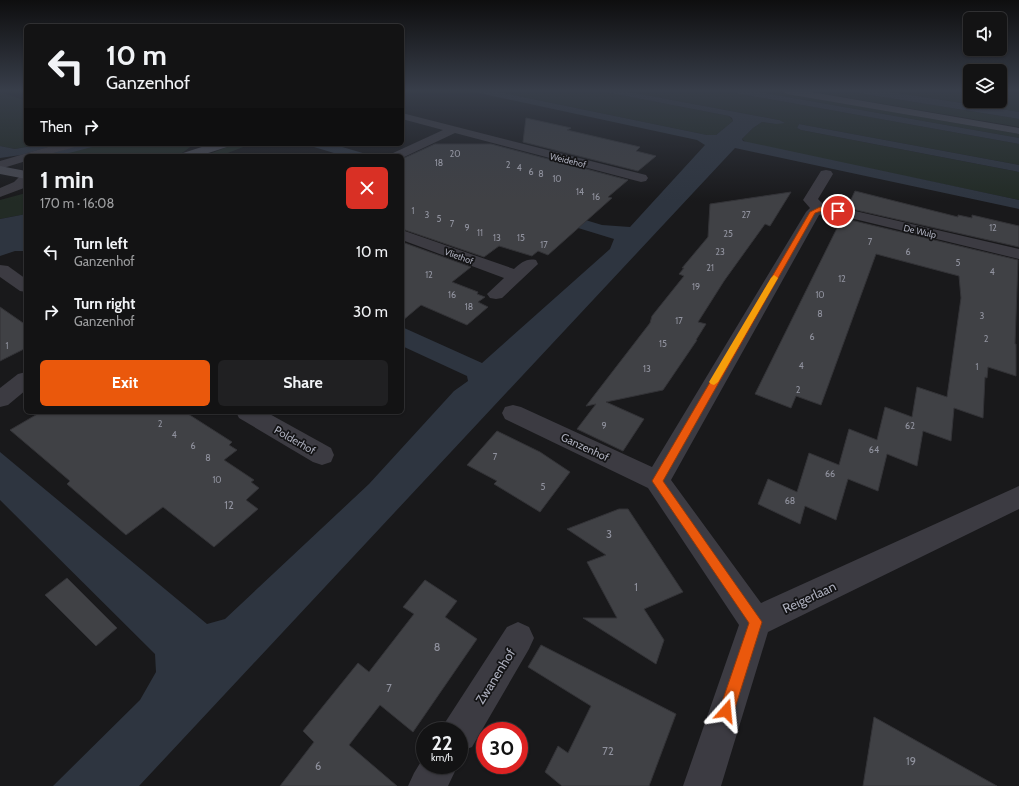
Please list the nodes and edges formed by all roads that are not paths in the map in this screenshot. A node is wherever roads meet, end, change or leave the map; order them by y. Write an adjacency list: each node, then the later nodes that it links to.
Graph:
1 (444, 128): 3 (street, Weidehof)
2 (1000, 128): 4 (main road)
3 (452, 130): 9 (street); 14 (street, Weidehof)
4 (1019, 131)
5 (64, 146): 7 (street)
6 (214, 146): 8 (main road)
7 (37, 154)
8 (195, 154)
9 (401, 154)
10 (24, 158): 11 (street)
11 (0, 165)
12 (0, 170): 15 (main road)
13 (826, 174): 20 (street)
14 (641, 178)
15 (24, 180)
16 (24, 180): 18 (main road)
17 (24, 181): 19 (street)
18 (0, 183)
19 (0, 193)
20 (820, 209): 22 (street, De Wulp); 33 (street)
21 (404, 236): 25 (street, Vliethof)
22 (1019, 254)
23 (530, 264): 25 (street)
24 (2, 270): 26 (street)
25 (516, 276): 27 (street)
26 (24, 286)
27 (496, 294)
28 (24, 381): 29 (street)
29 (0, 399)
30 (513, 413): 33 (street, Ganzenhof)
31 (250, 414): 32 (street, Polderhof)
32 (322, 455)
33 (657, 481): 35 (street, Ganzenhof)
34 (1019, 497): 35 (street, Reigerlaan)
35 (756, 622): 40 (street)
36 (518, 638): 37 (street, Zwanenhof)
37 (466, 722)
38 (434, 774): 39 (street)
39 (427, 786)
40 (702, 786)

